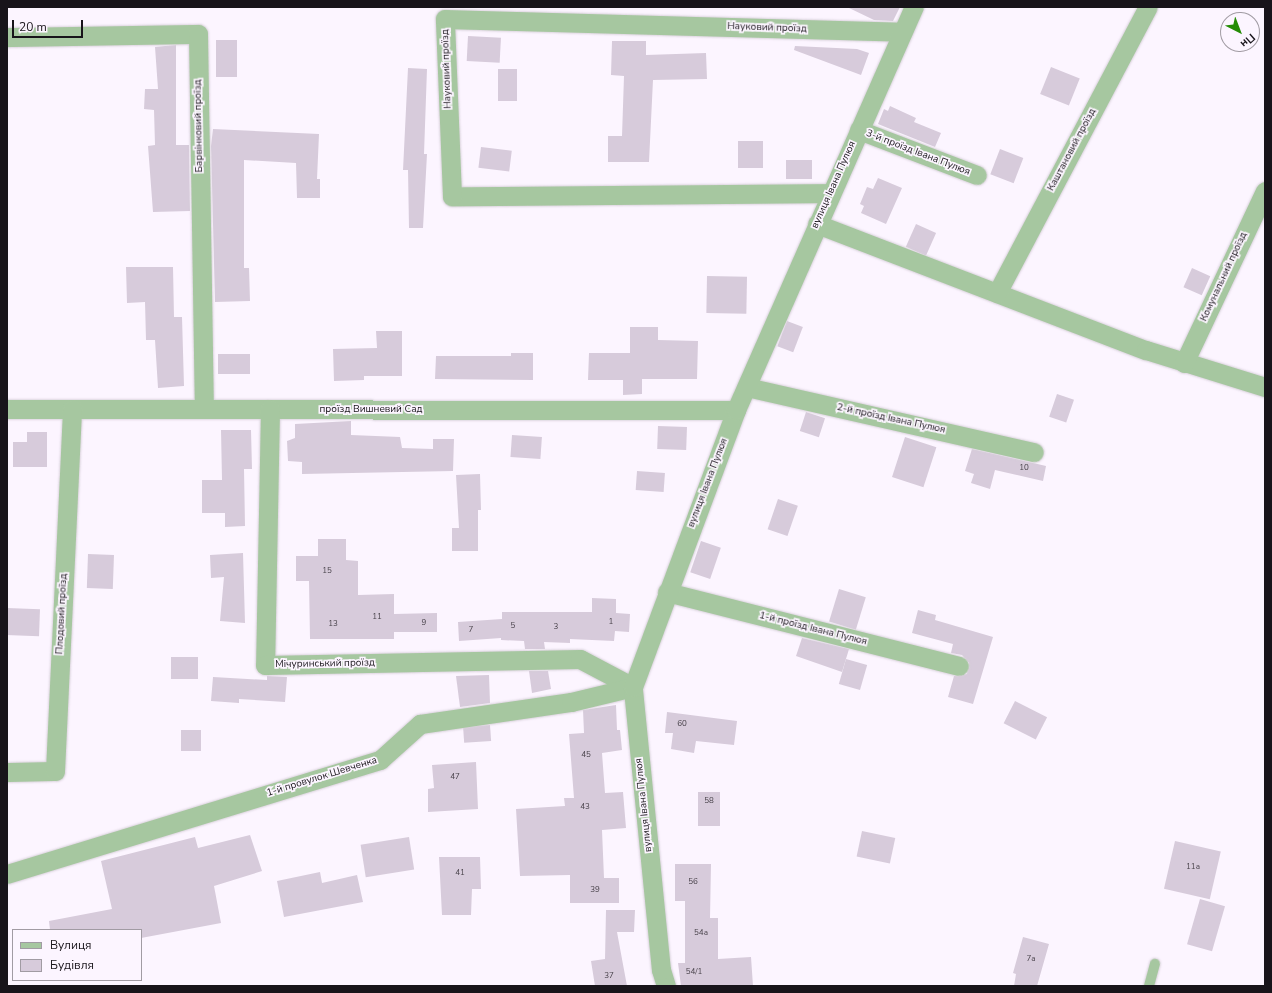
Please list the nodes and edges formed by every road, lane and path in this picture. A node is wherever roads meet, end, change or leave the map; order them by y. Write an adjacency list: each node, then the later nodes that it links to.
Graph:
1 (914, 7): 3 (street, вулиця Івана Пулюя)
2 (1148, 7): 10 (street, Каштановий проїзд)
3 (901, 32): 5 (street, вулиця Івана Пулюя); 8 (street, Науковий проїзд)
4 (7, 37): 16 (street, Барвінковий проїзд)
5 (859, 130): 6 (street, 3-й проїзд Івана Пулюя); 8 (street, вулиця Івана Пулюя)
6 (978, 175)
7 (1265, 191): 11 (street, Комунальний проїзд)
8 (830, 193): 9 (street, вулиця Івана Пулюя)
9 (817, 224): 10 (street); 12 (street, вулиця Івана Пулюя)
10 (997, 293): 11 (street)
11 (1184, 363): 13 (street)
12 (747, 387): 18 (street, вулиця Івана Пулюя); 19 (street, 2-й проїзд Івана Пулюя)
13 (1265, 387)
14 (7, 409): 15 (street, проїзд Вишневий Сад)
15 (72, 409): 16 (street, проїзд Вишневий Сад); 23 (street, Плодовий проїзд)
16 (204, 409): 17 (street, проїзд Вишневий Сад)
17 (270, 410): 18 (street, проїзд Вишневий Сад); 22 (street, Мічуринський проїзд)
18 (736, 410): 20 (street, вулиця Івана Пулюя)
19 (1034, 452)
20 (667, 592): 21 (street, 1-й проїзд Івана Пулюя); 22 (street, вулиця Івана Пулюя)
21 (958, 666)
22 (632, 687): 24 (street, 1-й провулок Шевченка); 26 (street, вулиця Івана Пулюя)
23 (7, 772)
24 (7, 874)
25 (1154, 964): 27 (lane)
26 (666, 986)
27 (1149, 986)

